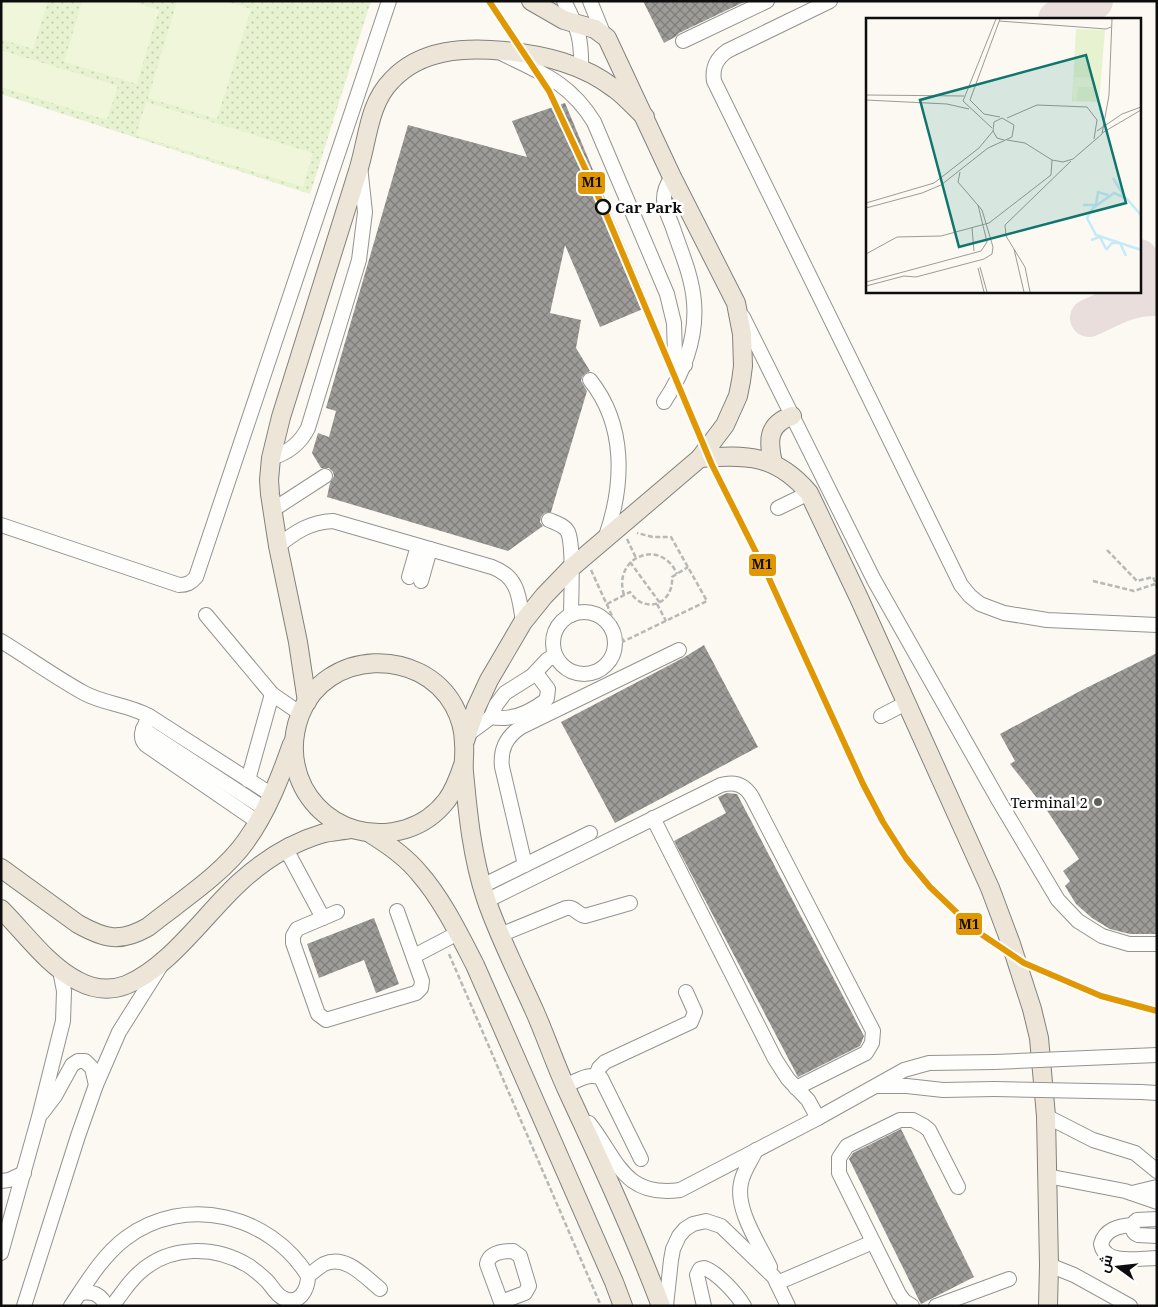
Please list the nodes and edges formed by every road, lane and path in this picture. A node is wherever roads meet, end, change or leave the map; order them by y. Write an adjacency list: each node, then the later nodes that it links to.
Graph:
1 (389, 1): 28 (street)
2 (531, 1): 7 (main road)
3 (564, 1): 7 (street)
4 (590, 1): 8 (street)
5 (767, 1): 9 (street)
6 (830, 1): 50 (street)
7 (575, 23): 8 (main road); 11 (street)
8 (603, 34): 12 (main road)
9 (683, 41)
10 (495, 50): 11 (main road); 13 (main road); 16 (street)
11 (581, 70): 12 (main road)
12 (645, 117): 14 (main road)
13 (360, 165): 20 (main road); 20 (street)
14 (672, 177): 15 (main road); 16 (street)
15 (736, 303): 19 (street); 21 (main road)
16 (685, 365): 18 (street)
17 (590, 380): 30 (street)
18 (664, 402)
19 (792, 416): 22 (main road); 82 (street)
20 (271, 458): 26 (main road)
21 (700, 458): 22 (main road); 30 (main road)
22 (773, 463): 24 (main road)
23 (325, 476): 26 (street)
24 (809, 493): 25 (street); 57 (main road)
25 (778, 508)
26 (271, 511): 31 (main road)
27 (549, 520): 37 (street)
28 (1, 525)
29 (632, 532): 36 (path)
30 (613, 540): 34 (path); 37 (main road)
31 (278, 546): 32 (street); 58 (main road)
32 (424, 547): 40 (street); 49 (street)
33 (1107, 550): 42 (path)
34 (636, 558): 35 (path); 39 (path)
35 (630, 562): 43 (path); 44 (path)
36 (688, 567): 39 (path); 48 (path)
37 (571, 568): 47 (street); 49 (main road)
38 (591, 570): 45 (path)
39 (678, 574): 44 (path)
40 (415, 579)
41 (1093, 581): 42 (path)
42 (1156, 586)
43 (624, 596): 44 (path); 45 (path)
44 (658, 603): 48 (path)
45 (606, 604): 52 (path)
46 (206, 615): 56 (street)
47 (571, 615): 52 (street); 54 (street)
48 (666, 621): 52 (path)
49 (523, 622): 63 (main road)
50 (1157, 625)
51 (1, 641): 59 (street)
52 (619, 644): 54 (street)
53 (679, 650): 72 (street)
54 (555, 654): 55 (street)
55 (536, 673): 61 (street); 61 (street)
56 (272, 694): 58 (street); 65 (street)
57 (906, 703): 60 (street); 95 (main road)
58 (304, 708): 62 (main road); 63 (main road)
59 (149, 716): 65 (street); 66 (street)
60 (881, 716)
61 (491, 717): 63 (street)
62 (294, 736): 66 (main road); 68 (main road)
63 (466, 739): 64 (main road)
64 (463, 764): 70 (main road); 74 (main road)
65 (248, 780): 66 (street)
66 (265, 809): 73 (main road)
67 (653, 818): 74 (street); 92 (street); 92 (street)
68 (351, 829): 70 (main road); 71 (main road)
69 (590, 833): 72 (street)
70 (371, 834): 81 (main road)
71 (286, 849): 79 (street); 84 (main road)
72 (524, 865): 74 (street)
73 (1, 868)
74 (484, 894): 80 (main road)
75 (630, 903): 80 (street)
76 (1, 909): 85 (main road)
77 (397, 911): 83 (street)
78 (337, 912): 79 (street)
79 (323, 918): 83 (street)
80 (500, 935): 90 (main road)
81 (451, 937): 83 (street); 125 (path); 126 (main road)
82 (1157, 944)
83 (414, 956)
84 (164, 961): 85 (main road); 89 (street)
85 (60, 971): 96 (street)
86 (686, 992): 88 (street)
87 (1157, 1055): 91 (street, bridge)
88 (596, 1076): 90 (street); 99 (street)
89 (96, 1086): 96 (street); 121 (street)
90 (566, 1086): 94 (main road)
91 (876, 1086): 93 (street, bridge); 97 (street)
92 (796, 1088): 97 (street)
93 (1157, 1093)
94 (578, 1112): 98 (street); 127 (main road)
95 (1046, 1116): 100 (street); 102 (main road)
96 (39, 1117): 101 (street)
97 (818, 1118): 98 (street)
98 (756, 1150): 116 (street)
99 (641, 1160)
100 (1157, 1171)
101 (24, 1173): 103 (street); 112 (street)
102 (1046, 1176): 106 (street); 114 (main road)
103 (1, 1181)
104 (958, 1187): 111 (street)
105 (1157, 1187): 106 (street)
106 (1132, 1193): 107 (street)
107 (1157, 1202)
108 (1157, 1220): 109 (street)
109 (1132, 1225): 110 (street); 113 (street)
110 (1157, 1236)
111 (873, 1242): 116 (street); 132 (street)
112 (2, 1244)
113 (1157, 1258)
114 (1049, 1266): 134 (main road); 135 (street)
115 (308, 1276): 118 (street); 119 (street); 120 (street)
116 (776, 1280): 128 (street); 131 (street)
117 (1009, 1280): 133 (street)
118 (380, 1289)
119 (80, 1293): 122 (street); 123 (street)
120 (307, 1301): 124 (street)
121 (24, 1306)
122 (71, 1306)
123 (106, 1306)
124 (112, 1306)
125 (601, 1306)
126 (623, 1306)
127 (660, 1306)
128 (666, 1306)
129 (704, 1306): 130 (street)
130 (744, 1306)
131 (788, 1306)
132 (912, 1306)
133 (936, 1306)
134 (1048, 1306)
135 (1130, 1306)

